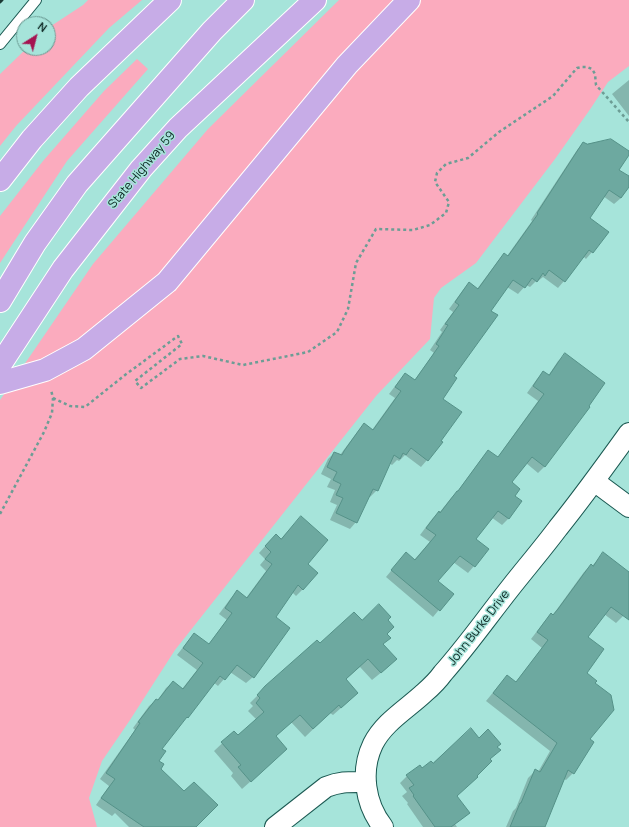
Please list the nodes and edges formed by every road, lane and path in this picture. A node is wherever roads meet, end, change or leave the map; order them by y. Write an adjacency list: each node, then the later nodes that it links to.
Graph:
1 (36, 0): 6 (lane)
2 (170, 0): 8 (main road)
3 (244, 0): 9 (main road)
4 (315, 0): 10 (main road, State Highway 59)
5 (409, 0): 11 (main road)
6 (0, 44)
7 (629, 122): 13 (path)
8 (0, 180)
9 (0, 301)
10 (0, 365)
11 (0, 383)
12 (50, 385): 13 (path)
13 (53, 398): 17 (path)
14 (629, 434): 15 (street, John Burke Drive)
15 (594, 481): 16 (street); 18 (street, John Burke Drive)
16 (629, 507)
17 (0, 514)
18 (366, 782): 19 (street); 20 (street, John Burke Drive)
19 (275, 827)
20 (383, 827)

